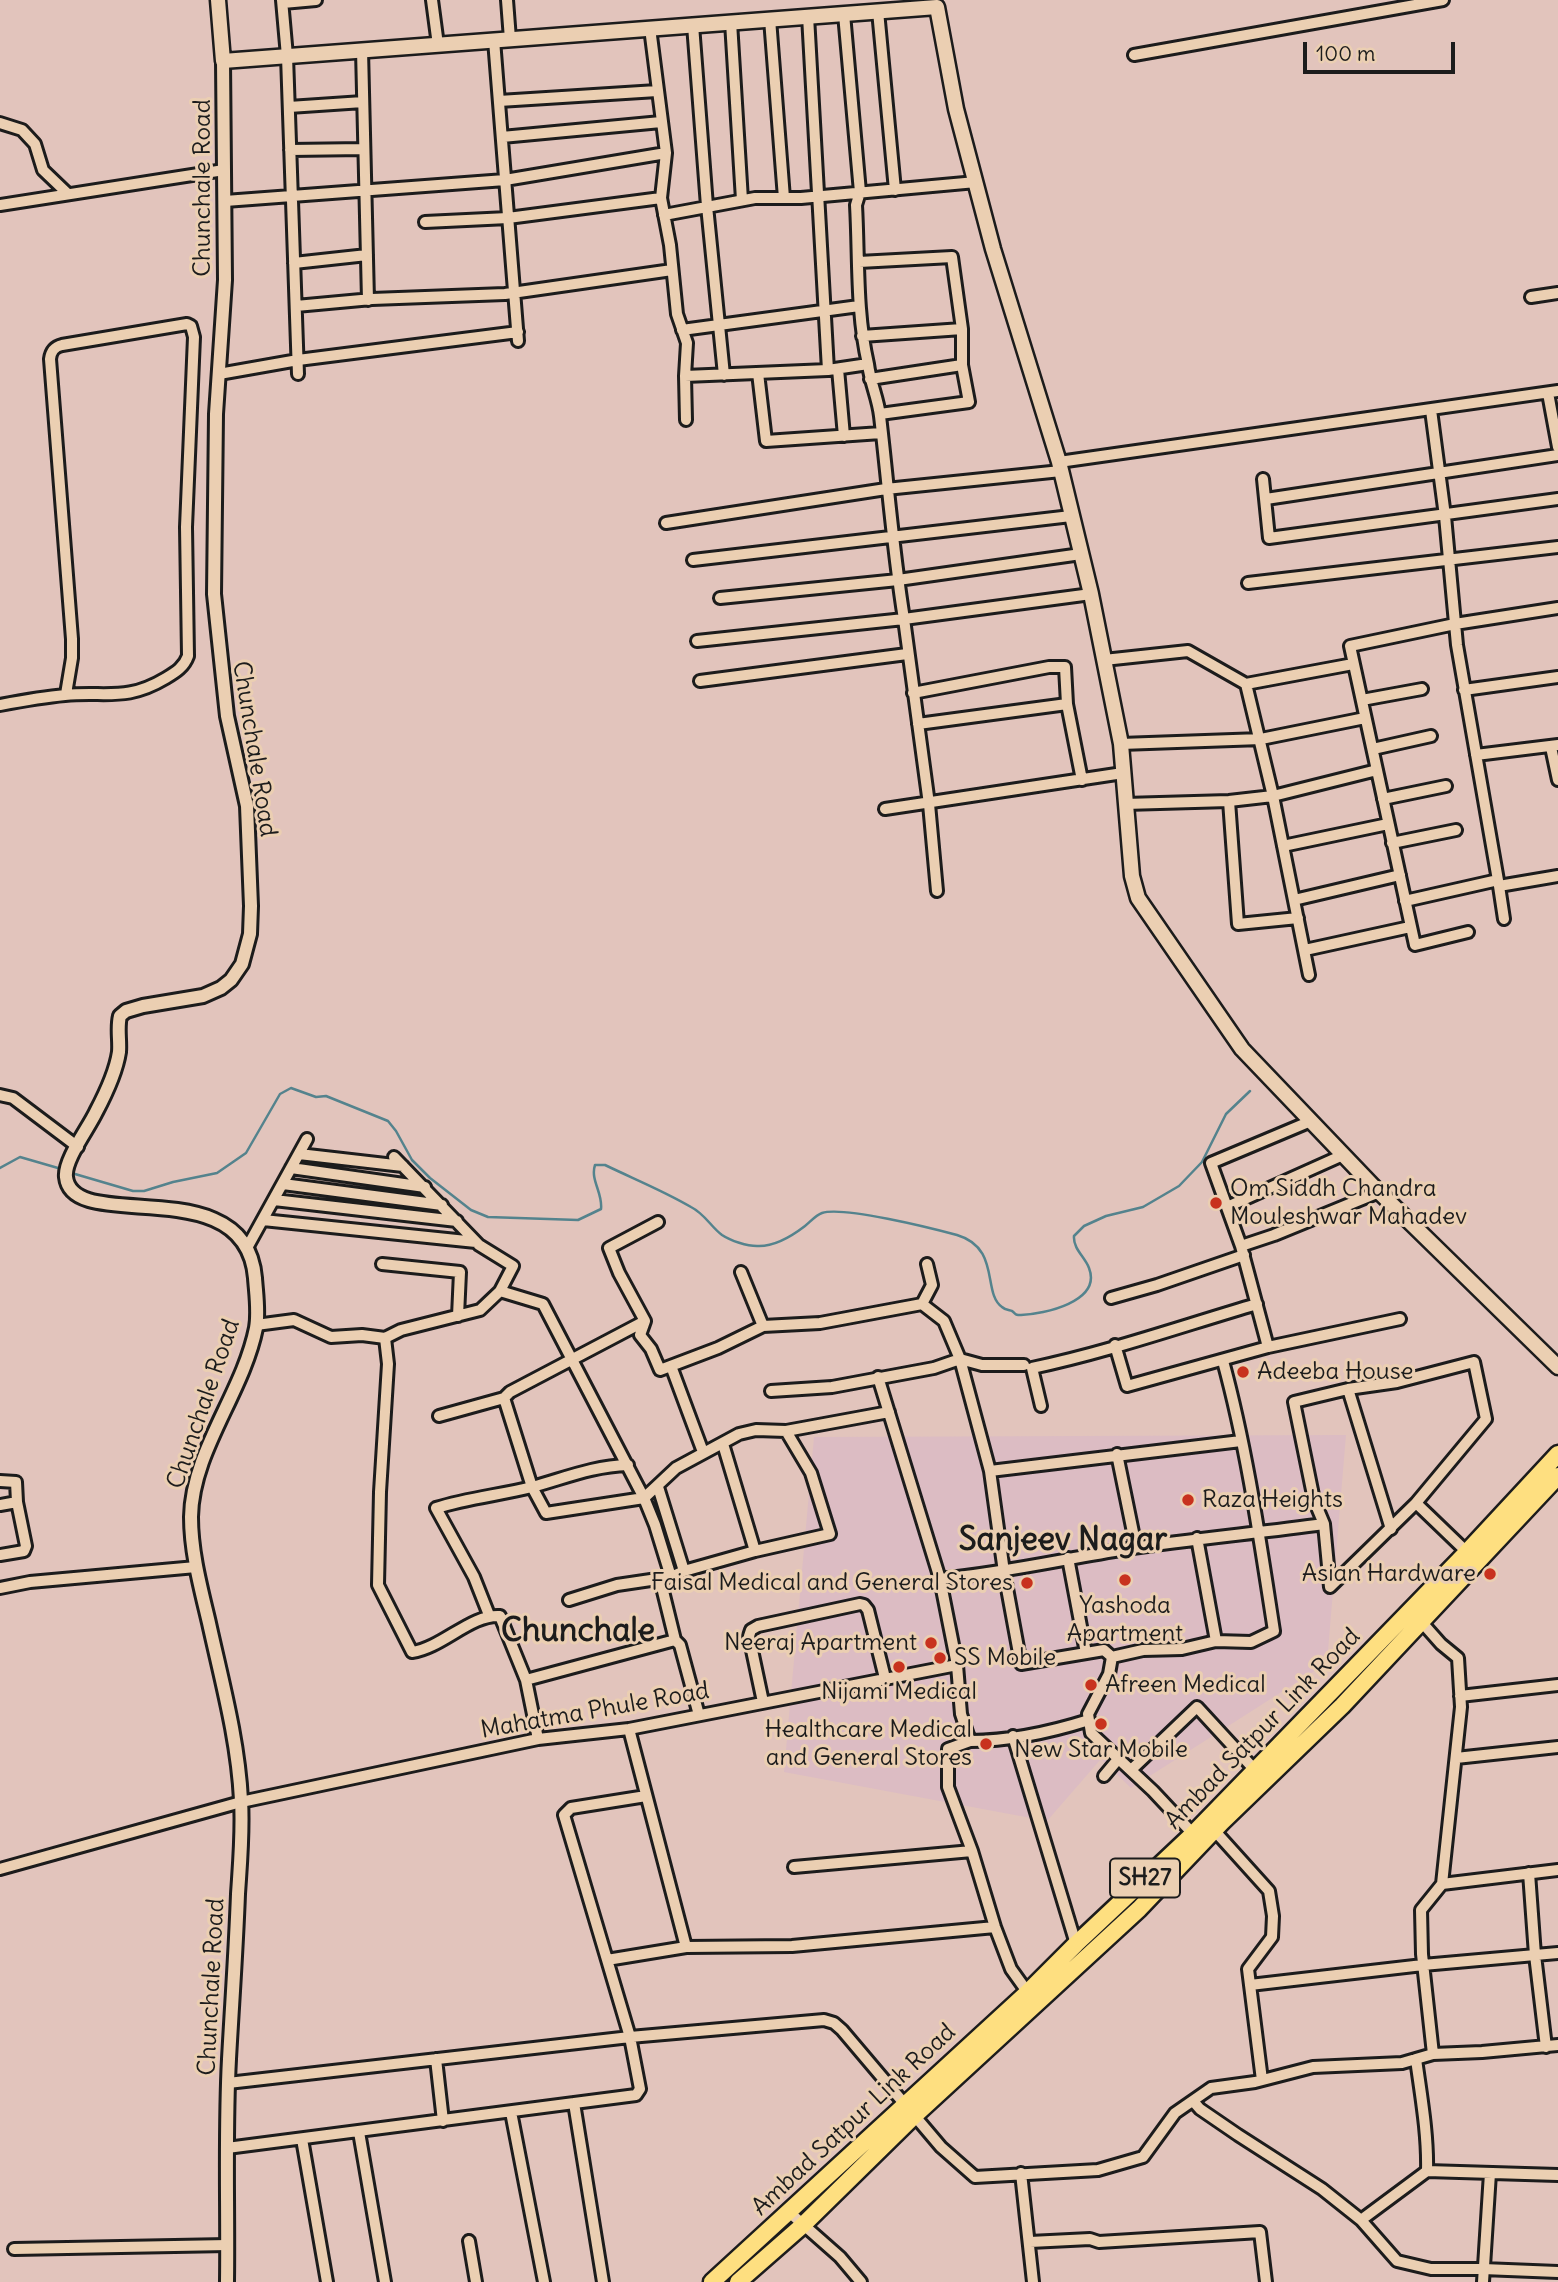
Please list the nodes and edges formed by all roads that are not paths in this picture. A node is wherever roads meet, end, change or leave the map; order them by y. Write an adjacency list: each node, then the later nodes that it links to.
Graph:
1 (218, 0): 21 (main road)
2 (316, 0): 6 (street)
3 (432, 0): 17 (street)
4 (508, 0): 15 (street)
5 (1443, 0): 19 (street)
6 (283, 1): 20 (street)
7 (937, 3): 8 (main road); 34 (main road)
8 (878, 11): 9 (main road); 35 (street)
9 (844, 14): 10 (main road); 37 (street)
10 (808, 16): 11 (main road); 40 (street)
11 (770, 19): 12 (main road); 42 (street)
12 (731, 22): 13 (main road); 43 (street)
13 (694, 25): 14 (main road); 46 (street)
14 (650, 28): 15 (main road); 22 (street)
15 (510, 39): 16 (main road)
16 (494, 40): 17 (main road); 23 (street)
17 (438, 45): 18 (main road)
18 (362, 50): 20 (main road); 24 (street)
19 (1134, 55)
20 (287, 56): 21 (main road); 25 (street)
21 (223, 61): 32 (street, Chunchale Road)
22 (657, 92): 23 (street); 26 (street)
23 (499, 101): 28 (street)
24 (363, 102): 25 (street); 29 (street)
25 (289, 107): 30 (street)
26 (661, 122): 28 (street); 31 (street)
27 (0, 123): 38 (street)
28 (502, 137): 33 (street)
29 (364, 149): 30 (street); 36 (street)
30 (290, 150): 39 (street)
31 (666, 153): 33 (street); 41 (street)
32 (224, 170): 38 (street); 44 (street, Chunchale Road)
33 (505, 180): 36 (street); 48 (street)
34 (976, 182): 35 (street); 83 (main road)
35 (895, 190): 37 (street)
36 (366, 192): 39 (street); 50 (street)
37 (860, 192): 40 (street); 51 (street)
38 (68, 194): 45 (street)
39 (292, 195): 44 (street); 52 (street)
40 (818, 196): 42 (street); 60 (street)
41 (661, 198): 47 (street); 48 (street)
42 (784, 198): 43 (street)
43 (742, 200): 46 (street)
44 (225, 201): 70 (street, Chunchale Road)
45 (0, 205)
46 (707, 206): 47 (street); 61 (street)
47 (664, 215): 53 (street)
48 (508, 218): 49 (street); 54 (street)
49 (425, 222)
50 (367, 255): 52 (street); 57 (street)
51 (859, 262): 59 (street); 62 (street)
52 (294, 263): 58 (street)
53 (671, 270): 54 (street); 63 (street)
54 (514, 292): 57 (street); 65 (street)
55 (1558, 293): 56 (street)
56 (1531, 297)
57 (368, 300): 58 (street)
58 (296, 306): 65 (street)
59 (859, 306): 60 (street); 64 (street)
60 (824, 310): 61 (street); 68 (street)
61 (719, 325): 63 (street); 72 (street)
62 (962, 329): 64 (street); 67 (street)
63 (682, 330): 73 (street)
64 (862, 336): 66 (street)
65 (298, 360): 70 (street); 71 (street)
66 (869, 363): 68 (street); 74 (street)
67 (962, 365): 74 (street); 77 (street)
68 (833, 370): 69 (street); 80 (street)
69 (758, 373): 72 (street); 80 (street)
70 (219, 374): 156 (street, Chunchale Road)
71 (298, 374)
72 (724, 375): 73 (street)
73 (685, 376): 78 (street)
74 (870, 379): 77 (street)
75 (1553, 392): 76 (street); 81 (street)
76 (1431, 410): 83 (street); 84 (street)
77 (880, 414): 79 (street)
78 (686, 420)
79 (881, 433): 80 (street); 86 (street)
80 (844, 436)
81 (1558, 447)
82 (1558, 455): 84 (street)
83 (1060, 466): 86 (street); 89 (main road)
84 (1439, 472): 87 (street); 90 (street)
85 (1263, 479): 87 (street)
86 (886, 489): 91 (street); 92 (street)
87 (1266, 499): 90 (street)
88 (1558, 499): 90 (street)
89 (1070, 516): 92 (street); 94 (main road)
90 (1445, 516): 95 (street)
91 (666, 523)
92 (892, 537): 96 (street); 97 (street)
93 (1558, 547): 95 (street)
94 (1081, 554): 97 (street); 99 (main road)
95 (1450, 558): 98 (street); 103 (street)
96 (693, 560)
97 (898, 580): 100 (street); 102 (street)
98 (1248, 583)
99 (1091, 594): 102 (street); 106 (main road)
100 (720, 598)
101 (1558, 608): 103 (street)
102 (904, 619): 104 (street); 105 (street)
103 (1455, 624): 107 (street); 112 (street)
104 (697, 641)
105 (907, 654): 109 (street); 113 (street)
106 (1104, 660): 110 (street); 122 (main road)
107 (1353, 664): 110 (street); 115 (street)
108 (1558, 677): 112 (street)
109 (700, 681)
110 (1246, 684): 121 (street)
111 (1422, 689): 115 (street)
112 (1464, 690): 125 (street)
113 (913, 693): 116 (street); 119 (street)
114 (66, 694): 114 (street); 117 (street)
115 (1362, 700): 118 (street)
116 (1067, 704): 119 (street); 128 (street)
117 (0, 705)
118 (1365, 718): 121 (street); 124 (street)
119 (918, 724): 134 (street)
120 (1431, 736): 124 (street)
121 (1261, 739): 122 (street); 131 (street)
122 (1121, 744): 127 (main road)
123 (1555, 746): 125 (street); 129 (street)
124 (1373, 749): 126 (street)
125 (1475, 755): 143 (street)
126 (1377, 770): 131 (street); 132 (street)
127 (1123, 773): 128 (street); 135 (main road)
128 (1082, 780): 134 (street)
129 (1558, 780)
130 (1446, 786): 132 (street)
131 (1273, 796): 133 (street); 140 (street)
132 (1383, 799): 137 (street)
133 (1229, 801): 135 (street); 147 (street)
134 (929, 804): 136 (street); 144 (street)
135 (1125, 804): 154 (main road)
136 (885, 809)
137 (1388, 824): 139 (street); 140 (street)
138 (1456, 830): 139 (street)
139 (1392, 843): 141 (street)
140 (1283, 846): 145 (street)
141 (1400, 875): 145 (street); 146 (street)
142 (1558, 876): 143 (street)
143 (1499, 883): 146 (street); 148 (street)
144 (937, 891)
145 (1294, 900): 147 (street)
146 (1405, 901): 149 (street)
147 (1298, 918): 151 (street)
148 (1504, 919)
149 (1410, 927): 150 (street); 151 (street)
150 (1468, 932)
151 (1305, 950): 152 (street)
152 (1309, 975)
153 (0, 1095): 156 (street)
154 (1311, 1121): 158 (main road); 167 (street)
155 (306, 1139): 157 (street)
156 (78, 1147): 172 (street, Chunchale Road)
157 (299, 1154): 160 (street); 161 (street)
158 (1343, 1155): 164 (main road); 167 (street)
159 (394, 1157): 160 (street)
160 (403, 1166): 163 (street)
161 (291, 1168): 162 (street); 163 (street)
162 (283, 1184): 165 (street); 166 (street)
163 (425, 1187): 166 (street)
164 (1379, 1192): 173 (street); 194 (main road)
165 (274, 1200): 168 (street); 169 (street)
166 (442, 1205): 169 (street)
167 (1227, 1207): 173 (street)
168 (263, 1220): 171 (street); 172 (street)
169 (457, 1221): 171 (street)
170 (658, 1222): 183 (street)
171 (476, 1242): 177 (street)
172 (248, 1247): 184 (street, Chunchale Road)
173 (1243, 1250): 178 (street); 180 (street)
174 (382, 1264): 181 (street)
175 (927, 1264): 179 (street)
176 (741, 1272): 185 (street)
177 (500, 1291): 181 (street); 189 (street)
178 (1111, 1298)
179 (922, 1304): 185 (street); 190 (street)
180 (1256, 1304): 187 (street); 188 (street)
181 (458, 1316): 186 (street)
182 (1400, 1319): 188 (street)
183 (645, 1321): 189 (street); 193 (street)
184 (256, 1325): 186 (street); 227 (street, Chunchale Road)
185 (763, 1326): 193 (street)
186 (385, 1338): 234 (street)
187 (1115, 1345): 191 (street); 199 (street)
188 (1268, 1346): 191 (street)
189 (572, 1358): 198 (street); 208 (street)
190 (960, 1359): 192 (street); 195 (street); 209 (street)
191 (1223, 1361): 203 (street)
192 (1024, 1365)
193 (671, 1366): 205 (street)
194 (1558, 1367)
195 (878, 1377): 197 (street); 200 (street)
196 (1348, 1389): 216 (street); 218 (street); 219 (street)
197 (771, 1391)
198 (504, 1398): 201 (street); 212 (street)
199 (1041, 1406)
200 (889, 1412): 202 (street); 231 (street)
201 (439, 1416)
202 (786, 1431): 204 (street); 223 (street)
203 (1241, 1441): 206 (street); 220 (street)
204 (723, 1444): 205 (street); 223 (street)
205 (703, 1452): 213 (street)
206 (1117, 1454): 209 (street); 222 (street)
207 (1558, 1454): 226 (main road, Ambad Satpur Link Road / SH27)
208 (628, 1465): 212 (street); 214 (street)
209 (990, 1471): 229 (street)
210 (1558, 1476): 226 (main road, Ambad Satpur Link Road)
211 (0, 1481): 215 (street)
212 (532, 1487): 214 (street); 234 (street)
213 (658, 1487): 214 (street); 228 (street)
214 (644, 1498): 230 (street)
215 (17, 1502): 217 (street); 224 (street)
216 (1416, 1503): 219 (street); 226 (street)
217 (0, 1505)
218 (1324, 1524): 219 (street); 220 (street)
219 (1391, 1528)
220 (1259, 1532): 221 (street); 237 (street)
221 (1197, 1538): 222 (street); 237 (street)
222 (1136, 1548): 225 (street)
223 (755, 1551): 228 (street)
224 (0, 1556)
225 (1068, 1558): 229 (street); 238 (street)
226 (1473, 1558): 235 (main road, Ambad Satpur Link Road / SH27)
227 (196, 1567): 232 (street); 259 (street, Chunchale Road)
228 (684, 1571): 230 (street)
229 (1004, 1572): 231 (street); 238 (street)
230 (665, 1578): 233 (street); 236 (street)
231 (940, 1579): 240 (street)
232 (0, 1588)
233 (569, 1600)
234 (489, 1615): 242 (street)
235 (1416, 1616): 244 (street); 255 (main road, Ambad Satpur Link Road / SH27); 260 (main road, Ambad Satpur Link Road)
236 (675, 1640): 242 (street); 246 (street)
237 (1216, 1641): 239 (street)
238 (1086, 1653): 239 (street)
239 (1112, 1657): 247 (street)
240 (957, 1665): 241 (street, Mahatma Phule Road); 251 (street)
241 (885, 1678): 245 (street, Mahatma Phule Road); 245 (street)
242 (526, 1680): 250 (street)
243 (1558, 1685): 244 (street)
244 (1460, 1696): 254 (street)
245 (763, 1702): 246 (street, Mahatma Phule Road)
246 (699, 1715): 248 (street, Mahatma Phule Road)
247 (1089, 1720): 249 (street); 253 (street)
248 (629, 1729): 250 (street, Mahatma Phule Road); 258 (street)
249 (1013, 1736): 251 (street); 269 (street)
250 (538, 1739): 259 (street, Mahatma Phule Road)
251 (970, 1741): 262 (street)
252 (1558, 1747): 254 (street)
253 (1119, 1758): 256 (street); 257 (street)
254 (1456, 1758): 267 (street)
255 (1254, 1769): 256 (street); 261 (main road, Ambad Satpur Link Road / SH27)
256 (1131, 1770): 261 (street)
257 (1104, 1776)
258 (646, 1796): 270 (street); 273 (street)
259 (241, 1802): 264 (street, Mahatma Phule Road); 283 (street, Chunchale Road)
260 (1214, 1830): 261 (main road, Ambad Satpur Link Road); 275 (street)
261 (1198, 1838): 269 (main road, Ambad Satpur Link Road / SH27); 276 (main road, Ambad Satpur Link Road)
262 (972, 1850): 263 (street); 268 (street)
263 (794, 1867)
264 (0, 1869)
265 (1558, 1870): 266 (street)
266 (1529, 1873): 267 (street); 272 (street)
267 (1442, 1884): 274 (street)
268 (995, 1927): 270 (street); 276 (street)
269 (1076, 1944): 276 (main road, Ambad Satpur Link Road / SH27)
270 (686, 1947): 273 (street)
271 (1558, 1953): 272 (street)
272 (1535, 1955): 274 (street); 278 (street)
273 (607, 1960): 277 (street)
274 (1423, 1965): 275 (street); 279 (street)
275 (1250, 1985): 282 (street)
276 (1032, 1998): 286 (main road, Ambad Satpur Link Road / SH27)
277 (630, 2036): 280 (street); 285 (street); 286 (street)
278 (1552, 2046): 279 (street)
279 (1433, 2054): 281 (street)
280 (436, 2059): 283 (street); 288 (street)
281 (1416, 2059): 282 (street); 292 (street)
282 (1262, 2080): 284 (street)
283 (228, 2083): 291 (street, Chunchale Road)
284 (1192, 2101): 293 (street); 297 (street)
285 (574, 2103): 287 (street); 310 (street)
286 (909, 2110): 293 (street); 296 (main road, Ambad Satpur Link Road / SH27); 298 (main road, Ambad Satpur Link Road)
287 (511, 2112): 288 (street); 309 (street)
288 (443, 2120): 289 (street)
289 (359, 2132): 290 (street); 307 (street)
290 (302, 2139): 291 (street); 306 (street)
291 (227, 2148): 301 (street, Chunchale Road)
292 (1427, 2171): 294 (street); 297 (street)
293 (1021, 2173): 300 (street)
294 (1489, 2173): 295 (street); 303 (street)
295 (1558, 2175)
296 (789, 2212): 298 (street); 311 (main road, Ambad Satpur Link Road / SH27)
297 (1361, 2220): 303 (street)
298 (803, 2225): 312 (main road, Ambad Satpur Link Road); 313 (street)
299 (469, 2241): 308 (street)
300 (1030, 2242): 314 (street); 315 (street)
301 (228, 2245): 302 (street); 305 (street, Chunchale Road)
302 (14, 2249)
303 (1483, 2269): 304 (street); 316 (street)
304 (1558, 2272)
305 (227, 2282)
306 (327, 2282)
307 (385, 2282)
308 (476, 2282)
309 (544, 2282)
310 (603, 2282)
311 (712, 2282)
312 (738, 2282)
313 (861, 2282)
314 (1032, 2282)
315 (1266, 2282)
316 (1483, 2282)

